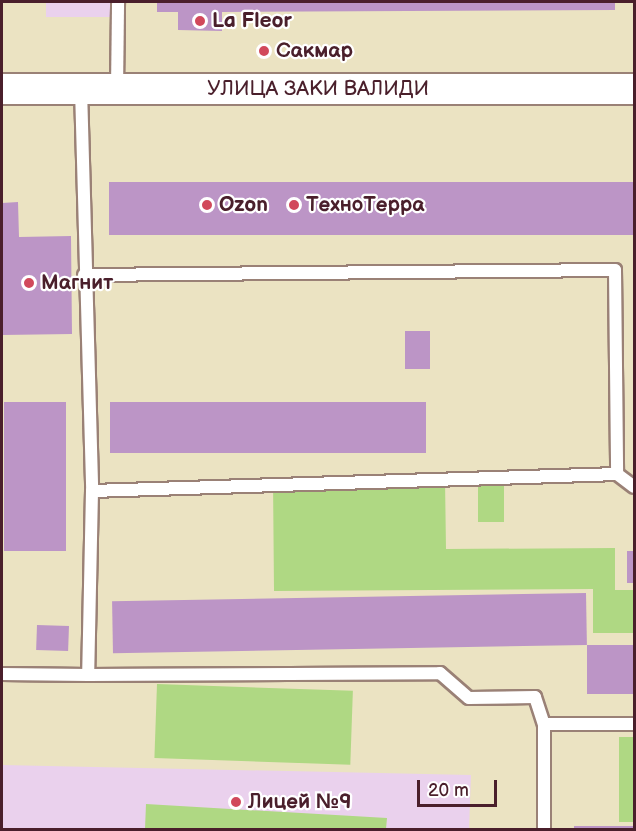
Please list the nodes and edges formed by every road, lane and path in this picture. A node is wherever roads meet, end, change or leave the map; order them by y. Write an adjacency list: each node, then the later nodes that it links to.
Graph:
1 (118, 2): 4 (lane)
2 (2, 89): 3 (street, УЛИЦА ЗАКИ ВАЛИДИ)
3 (81, 89): 4 (street, УЛИЦА ЗАКИ ВАЛИДИ); 6 (lane)
4 (117, 89): 5 (street, УЛИЦА ЗАКИ ВАЛИДИ)
5 (634, 89)
6 (84, 275): 7 (lane); 9 (lane)
7 (617, 474): 8 (lane); 9 (lane)
8 (634, 487)
9 (92, 491): 11 (lane)
10 (2, 674): 11 (lane)
11 (88, 675): 12 (lane)
12 (544, 724): 13 (lane); 14 (lane)
13 (634, 724)
14 (544, 830)

